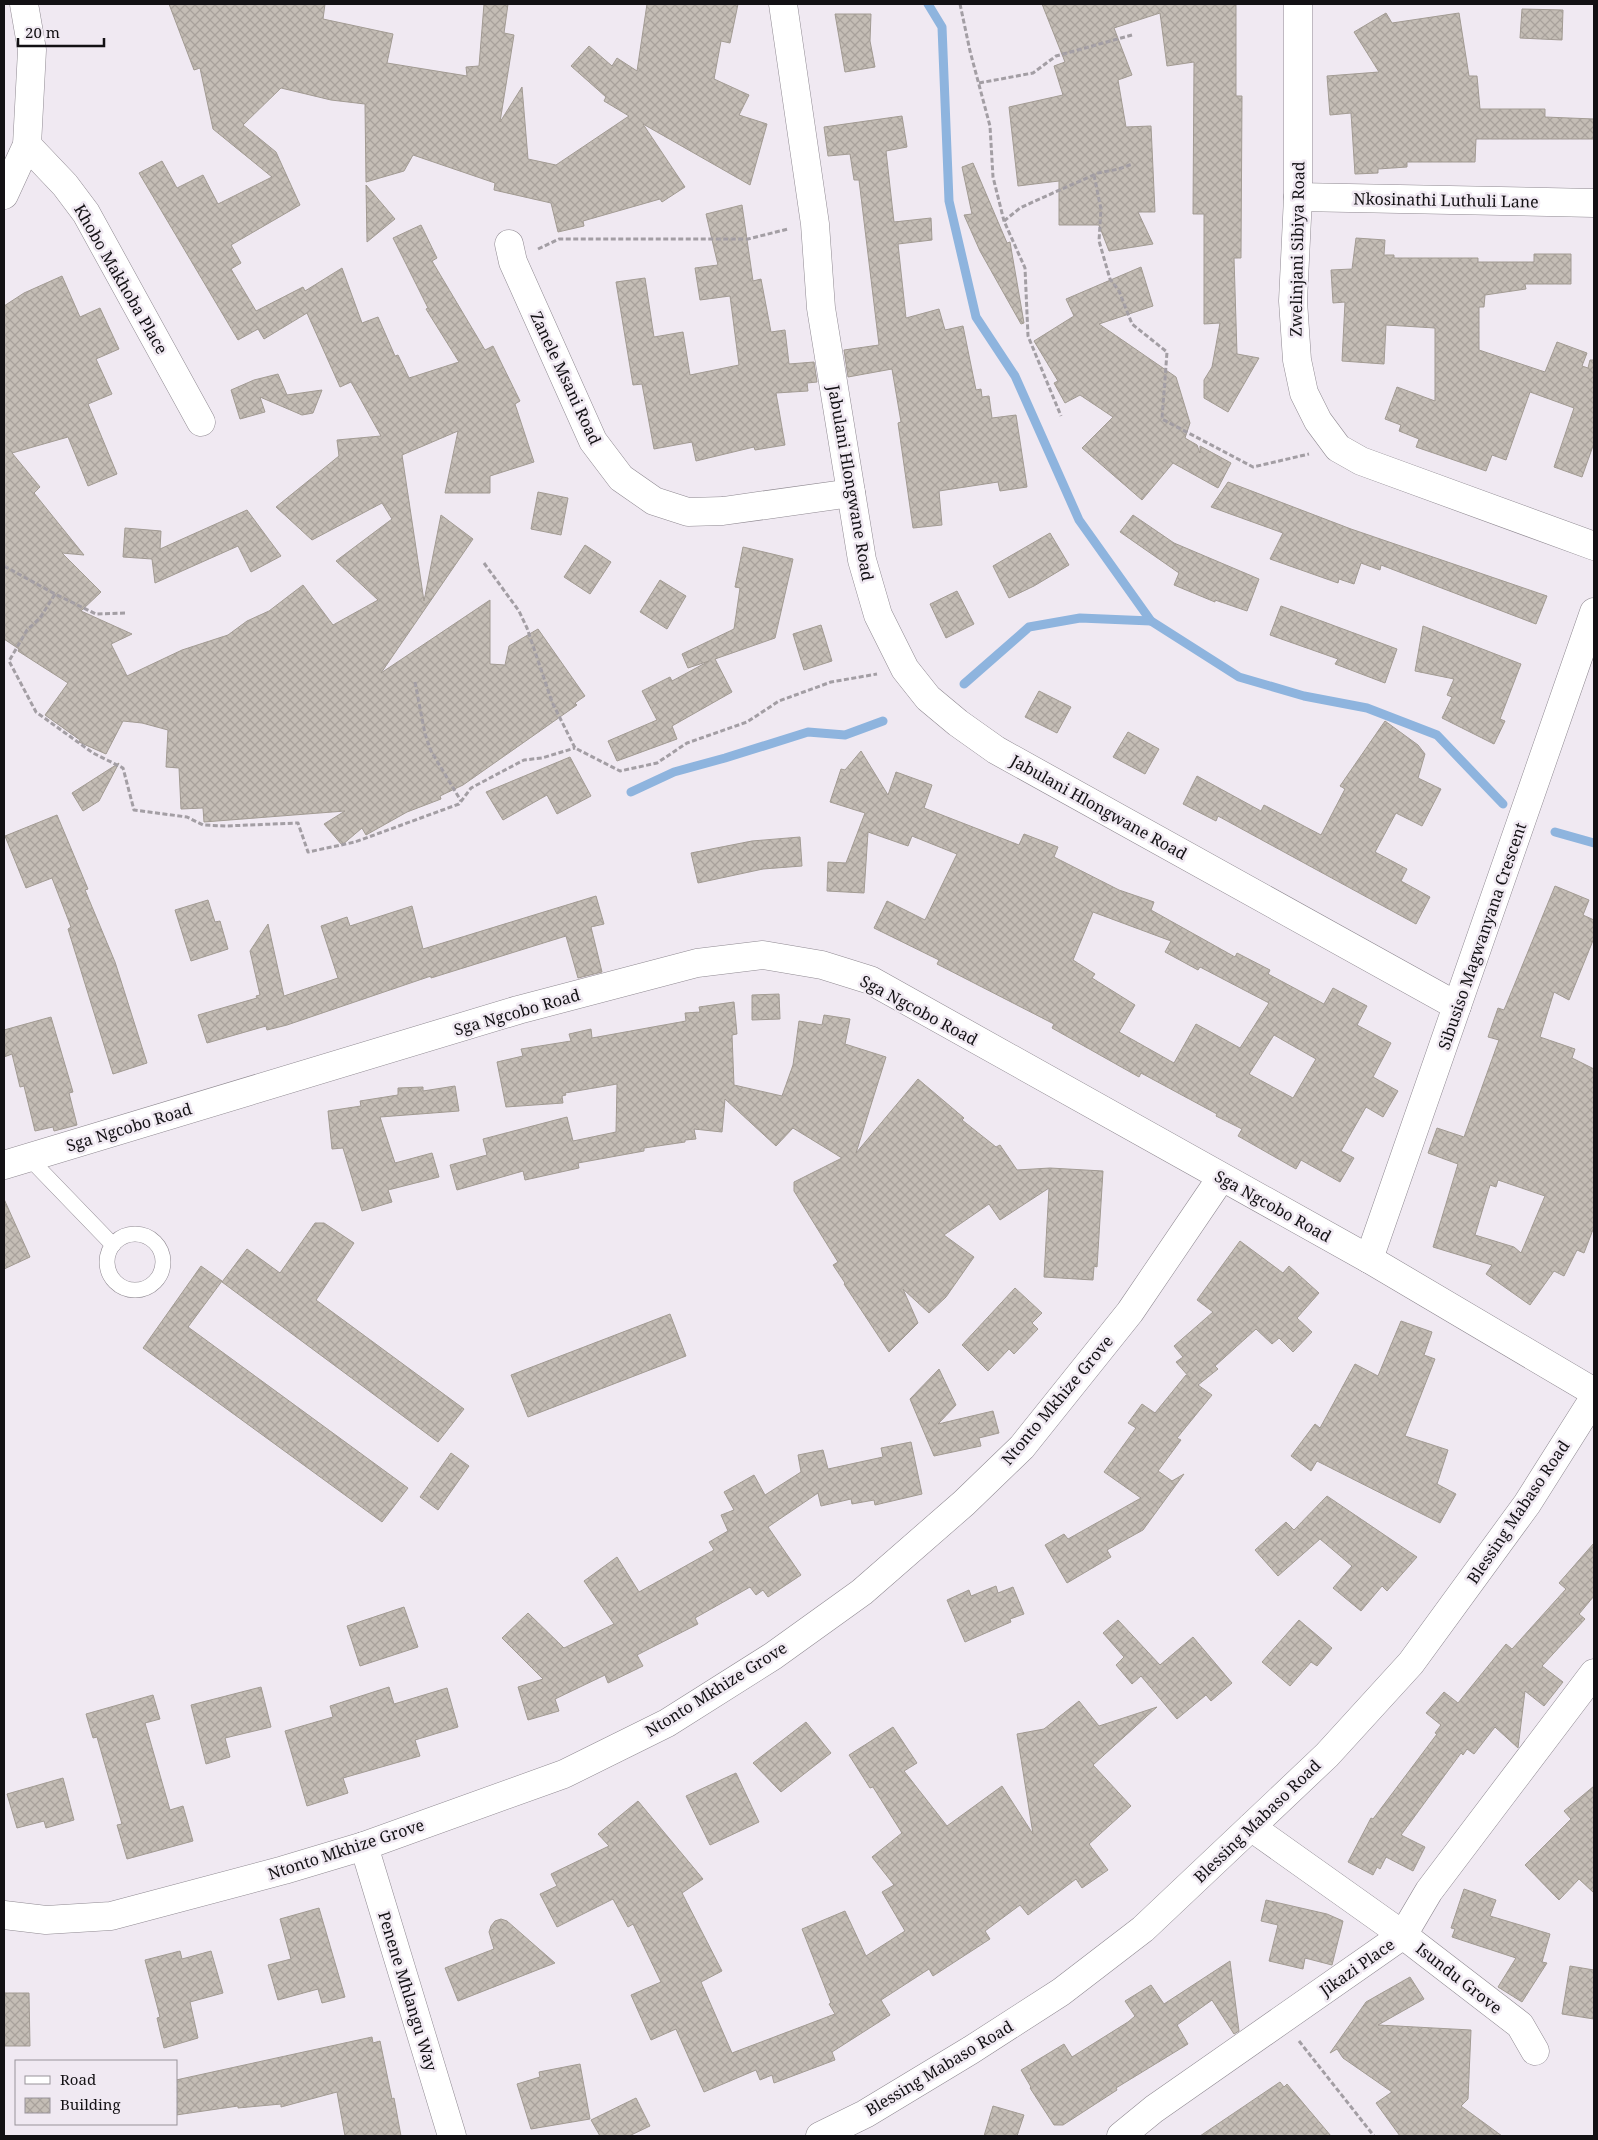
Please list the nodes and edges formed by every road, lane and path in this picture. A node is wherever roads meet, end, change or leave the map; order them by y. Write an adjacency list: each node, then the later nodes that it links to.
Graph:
1 (24, 4): 7 (street)
2 (783, 4): 14 (street, Jabulani Hlongwane Road)
3 (960, 4): 6 (path)
4 (1298, 4): 11 (street, Zwelinjani Sibiya Road)
5 (1132, 34): 6 (path)
6 (978, 83): 13 (path)
7 (27, 145): 10 (street); 17 (street, Khobo Makhoba Place)
8 (1132, 164): 9 (path)
9 (1094, 175): 13 (path); 18 (path)
10 (4, 195)
11 (1298, 198): 12 (street, Nkosinathi Luthuli Lane); 18 (street, Zwelinjani Sibiya Road)
12 (1594, 203)
13 (1004, 221): 16 (path)
14 (816, 224): 15 (path); 19 (street, Jabulani Hlongwane Road)
15 (511, 253): 19 (street, Zanele Msani Road)
16 (1061, 416)
17 (201, 422)
18 (1338, 448): 20 (street, Zwelinjani Sibiya Road)
19 (851, 493): 26 (street, Jabulani Hlongwane Road)
20 (1594, 546)
21 (484, 563): 28 (path)
22 (4, 566): 23 (path)
23 (55, 594): 24 (path); 29 (path)
24 (125, 612)
25 (1594, 612): 30 (street, Sibusiso Magwanyana Crescent)
26 (905, 669): 28 (path); 30 (street, Jabulani Hlongwane Road)
27 (416, 682): 29 (path)
28 (575, 748): 29 (path)
29 (461, 801)
30 (1457, 1006): 34 (street, Sibusiso Magwanyana Crescent)
31 (16, 1161): 32 (street, Sga Ngcobo Road); 33 (lane)
32 (1221, 1178): 34 (street, Sga Ngcobo Road); 39 (street, Ntonto Mkhize Grove)
33 (113, 1245)
34 (1369, 1259): 35 (street, Sga Ngcobo Road)
35 (1594, 1392)
36 (1594, 1398): 38 (street, Blessing Mabaso Road)
37 (1594, 1673): 41 (street, Jikazi Place)
38 (1251, 1827): 41 (street, Isundu Grove); 45 (street, Blessing Mabaso Road)
39 (364, 1846): 40 (street, Ntonto Mkhize Grove); 44 (street, Penene Mhlangu Way)
40 (4, 1915)
41 (1403, 1935): 42 (street, Jikazi Place); 43 (street, Isundu Grove)
42 (1282, 2020): 46 (street, Jikazi Place); 47 (path)
43 (1535, 2051)
44 (452, 2136)
45 (820, 2136)
46 (1121, 2136)
47 (1374, 2136)

